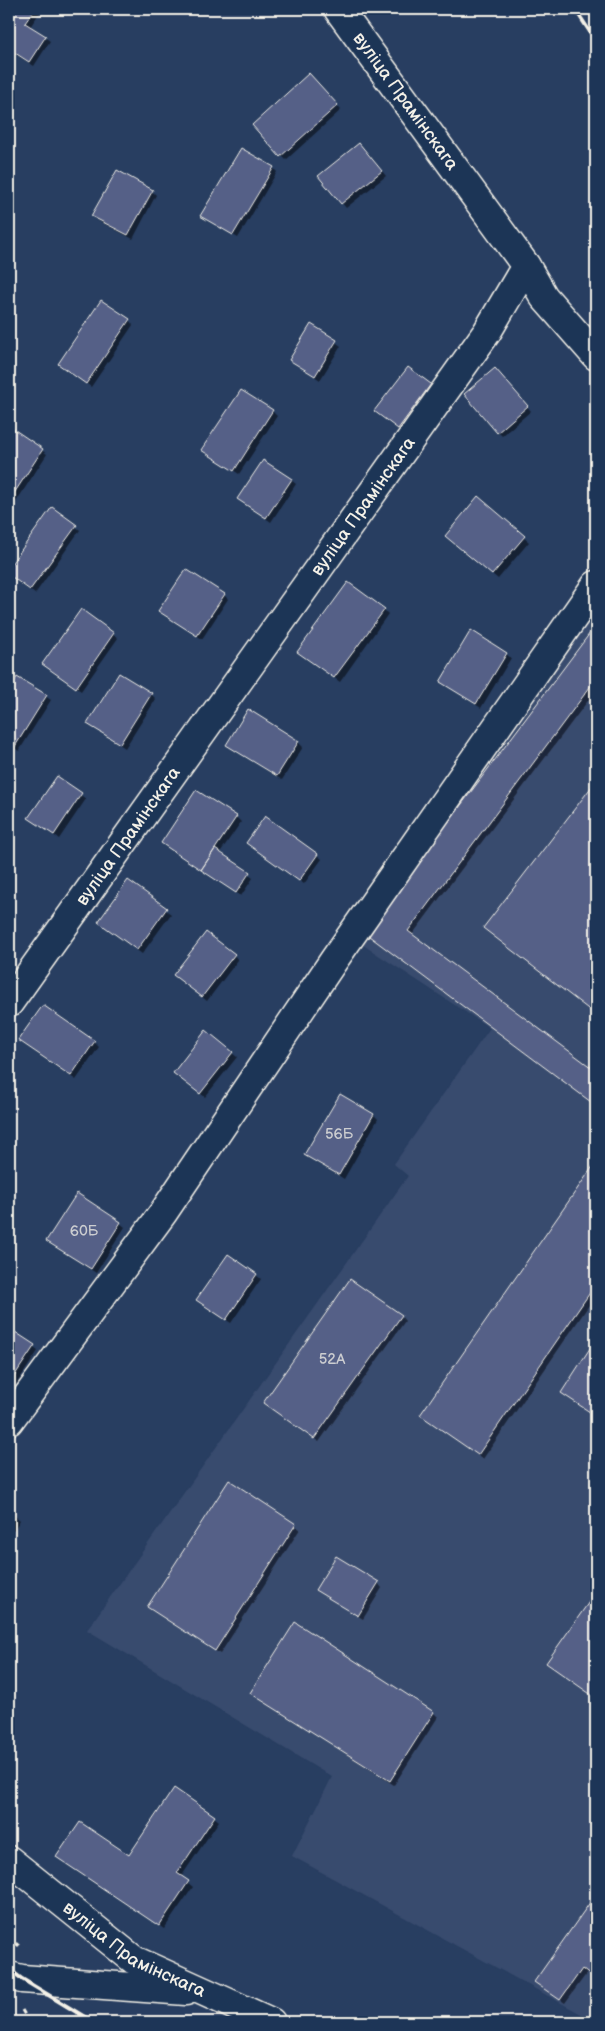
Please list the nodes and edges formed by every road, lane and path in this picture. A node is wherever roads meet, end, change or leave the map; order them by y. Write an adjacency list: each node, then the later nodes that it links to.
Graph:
1 (338, 9): 2 (street, вуліца Прамінскага)
2 (526, 266): 3 (street); 5 (street, вуліца Прамінскага)
3 (596, 356)
4 (596, 584): 6 (street)
5 (9, 1003)
6 (9, 1421)
7 (9, 1860): 9 (street, вуліца Прамінскага)
8 (9, 1976): 9 (street)
9 (205, 1992): 10 (street, вуліца Прамінскага)
10 (271, 2022)

